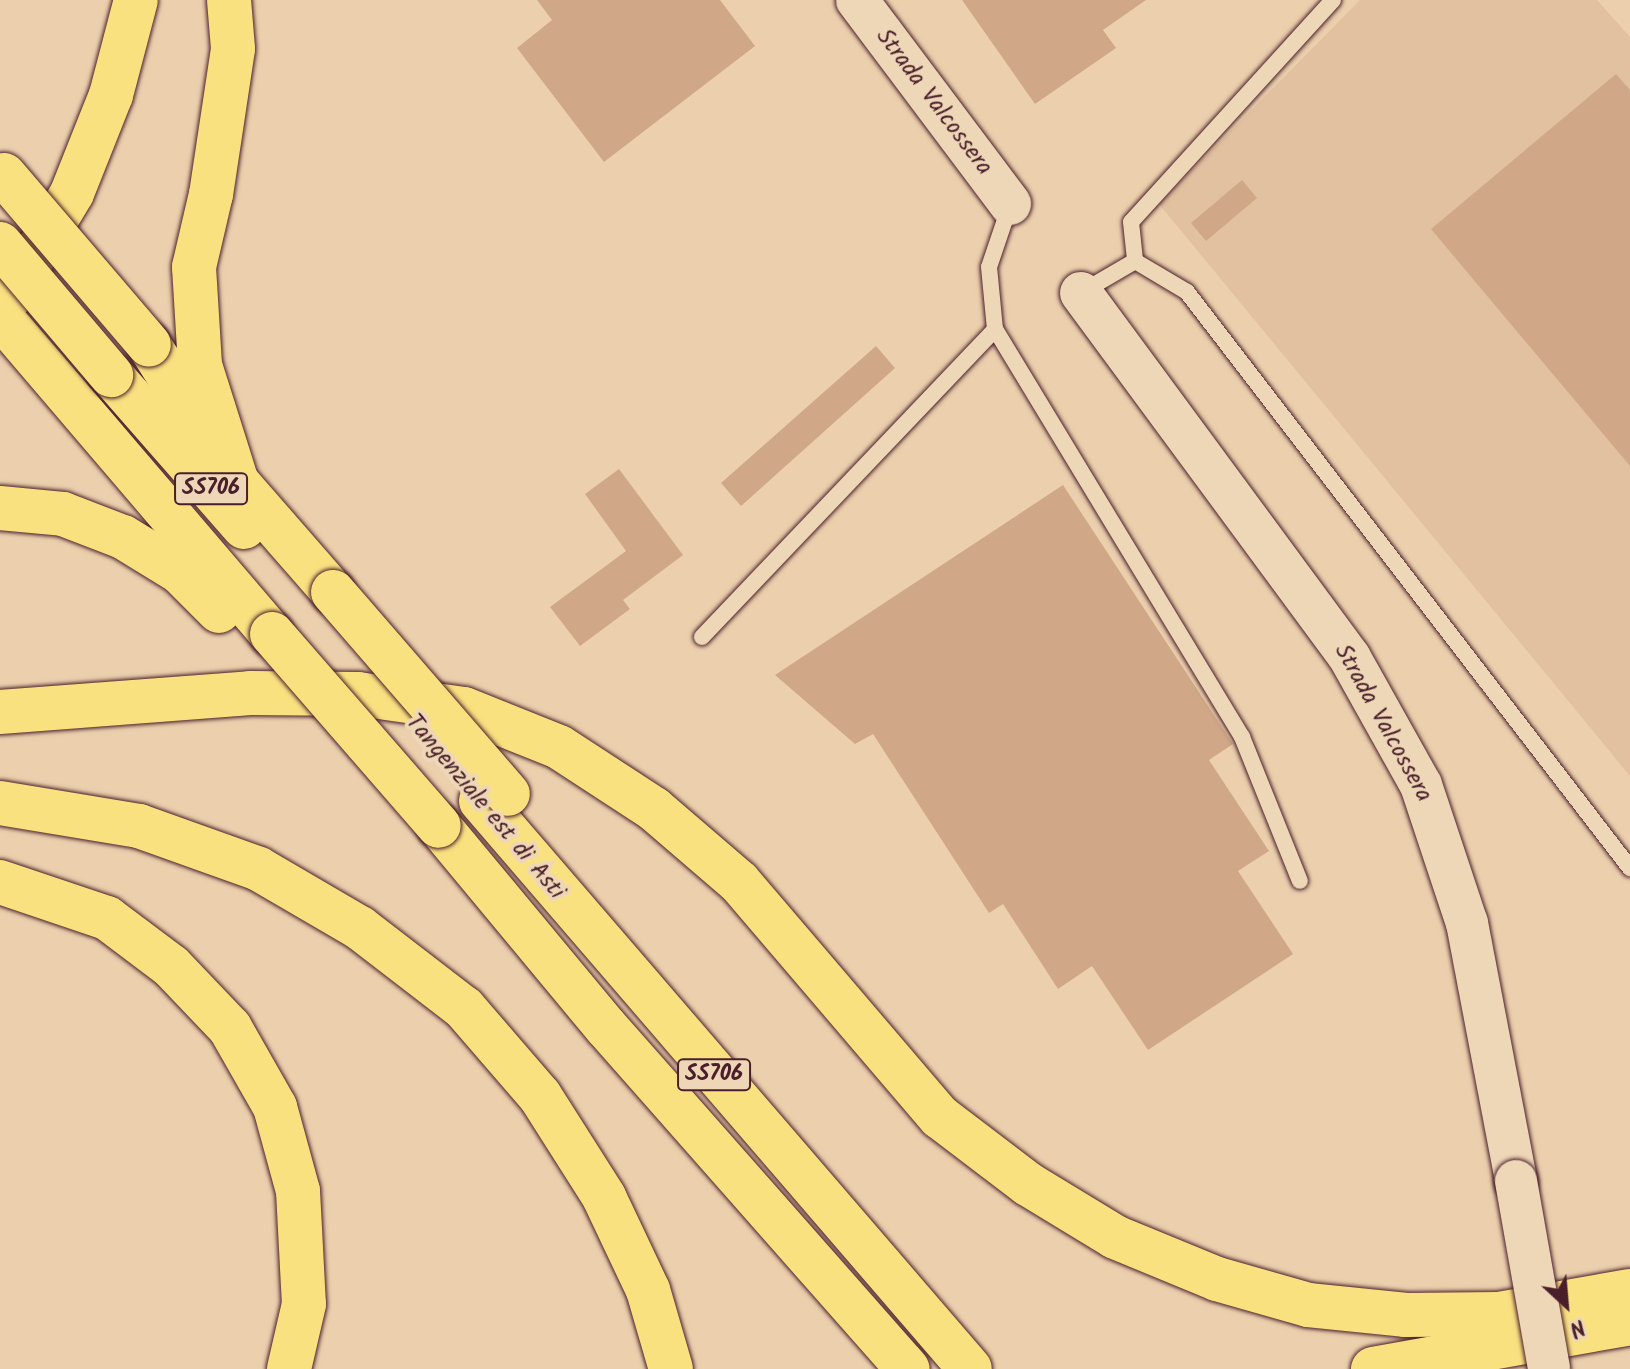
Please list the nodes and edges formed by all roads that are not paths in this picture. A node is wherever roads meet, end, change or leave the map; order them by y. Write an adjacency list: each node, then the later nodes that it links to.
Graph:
1 (136, 0): 10 (highway)
2 (229, 0): 12 (highway)
3 (857, 0): 6 (street, Strada Valcossera)
4 (1333, 0): 8 (lane)
5 (2, 173): 12 (highway, bridge)
6 (1010, 204): 11 (lane)
7 (0, 244): 14 (highway, Tangenziale est di Asti / SS706, bridge)
8 (1135, 261): 9 (lane); 19 (lane)
9 (1081, 293): 29 (street, Strada Valcossera, bridge)
10 (0, 314): 16 (highway, Tangenziale est di Asti / SS706)
11 (995, 329): 15 (lane); 20 (lane)
12 (237, 482): 14 (highway)
13 (0, 508): 16 (highway)
14 (322, 598): 24 (highway, Tangenziale est di Asti / SS706)
15 (702, 637)
16 (262, 639): 25 (highway, Tangenziale est di Asti / SS706, bridge)
17 (0, 712): 22 (highway)
18 (0, 803): 27 (highway)
19 (1630, 868)
20 (1300, 881)
21 (0, 882): 26 (highway)
22 (1630, 1291)
23 (1630, 1323): 28 (highway)
24 (960, 1358)
25 (906, 1368)
26 (289, 1369)
27 (671, 1369)
28 (1373, 1369)
29 (1549, 1369)

